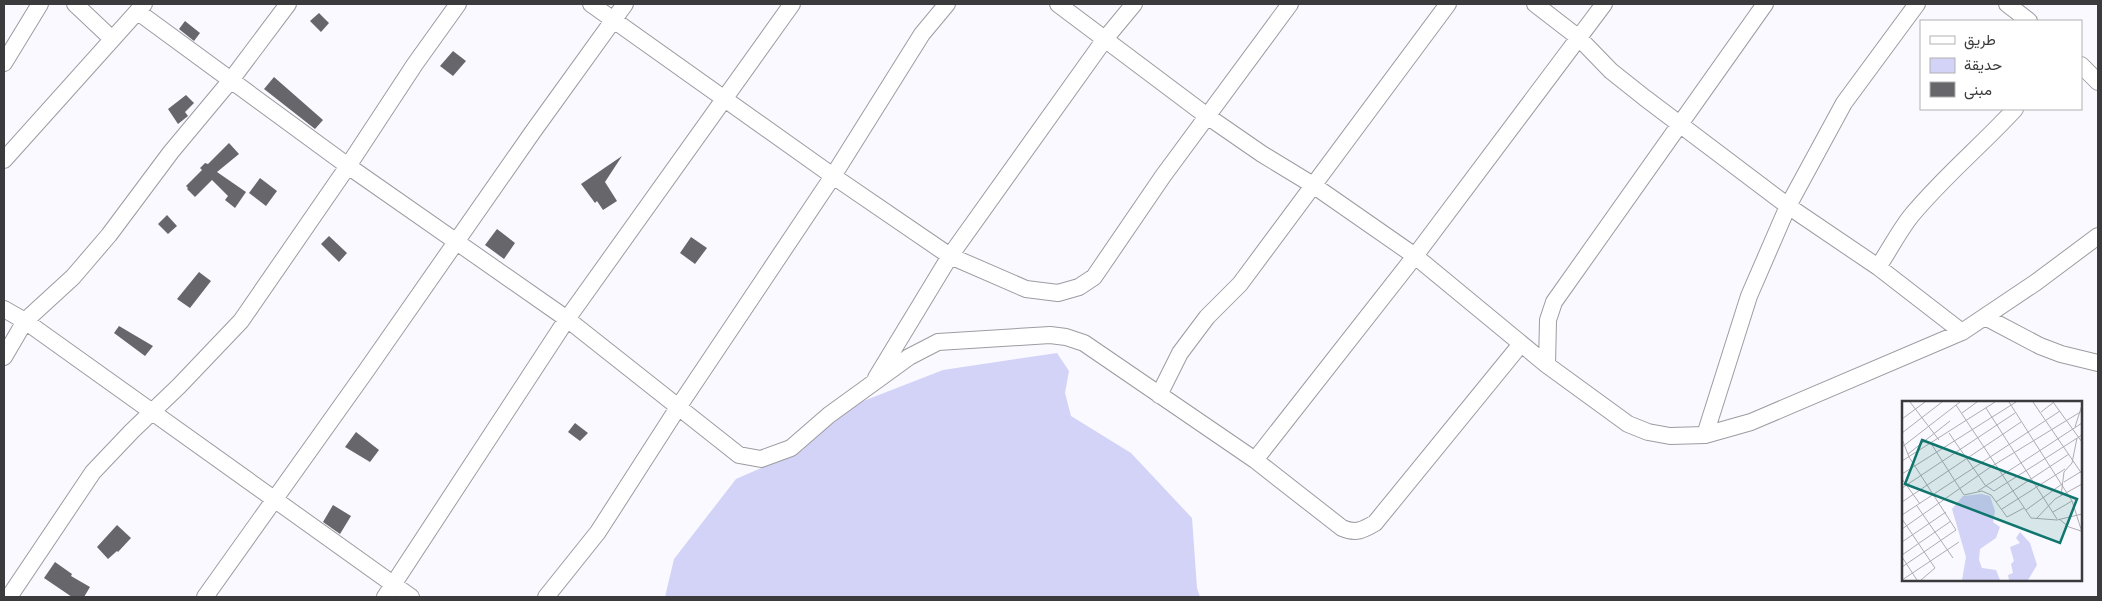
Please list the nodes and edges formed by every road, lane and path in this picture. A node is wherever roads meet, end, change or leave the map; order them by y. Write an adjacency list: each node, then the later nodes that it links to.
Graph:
1 (40, 4): 26 (street)
2 (75, 4): 23 (street)
3 (288, 4): 28 (street)
4 (458, 4): 35 (street)
5 (591, 4): 20 (street)
6 (625, 4): 20 (street)
7 (792, 4): 30 (street)
8 (946, 4): 36 (street)
9 (1058, 4): 25 (street)
10 (1134, 4): 25 (street)
11 (1290, 4): 32 (street)
12 (1448, 4): 37 (street)
13 (1535, 4): 24 (street)
14 (1604, 4): 24 (street)
15 (1765, 4): 33 (street)
16 (1900, 4): 22 (street)
17 (1917, 4): 22 (street)
18 (2006, 4): 21 (street)
19 (141, 8): 23 (street); 28 (street)
20 (613, 20): 30 (street); 40 (street)
21 (2028, 20)
22 (1898, 29): 38 (street)
23 (111, 38): 34 (street)
24 (1579, 38): 33 (street); 42 (street)
25 (1105, 39): 32 (street); 41 (street)
26 (4, 63)
27 (2082, 66): 29 (street)
28 (231, 80): 35 (street); 47 (street)
29 (2098, 82)
30 (724, 98): 36 (street); 46 (street)
31 (2014, 110): 43 (street)
32 (1207, 116): 37 (street); 41 (street)
33 (1679, 124): 38 (street); 52 (street)
34 (4, 160)
35 (348, 166): 40 (street); 56 (street)
36 (833, 176): 41 (street); 55 (street)
37 (1313, 185): 42 (street); 54 (street)
38 (1788, 206): 43 (street); 57 (street)
39 (2098, 236): 45 (street)
40 (456, 241): 46 (street); 59 (street)
41 (950, 256): 53 (street)
42 (1415, 256): 49 (street); 58 (street)
43 (1878, 267): 48 (street)
44 (4, 309): 47 (street)
45 (1985, 317): 48 (street); 51 (street)
46 (567, 320): 55 (street); 60 (street)
47 (25, 322): 50 (street); 56 (street)
48 (1962, 332): 57 (street)
49 (1521, 344): 52 (street); 58 (street)
50 (4, 357)
51 (2098, 363)
52 (1547, 365): 57 (street)
53 (871, 385): 54 (street); 55 (street)
54 (1159, 395): 58 (street)
55 (679, 406): 64 (street)
56 (152, 411): 59 (street); 61 (street)
57 (1705, 435)
58 (1255, 460)
59 (275, 500): 60 (street); 62 (street)
60 (390, 591): 63 (street)
61 (9, 597)
62 (205, 597)
63 (411, 597)
64 (546, 597)

